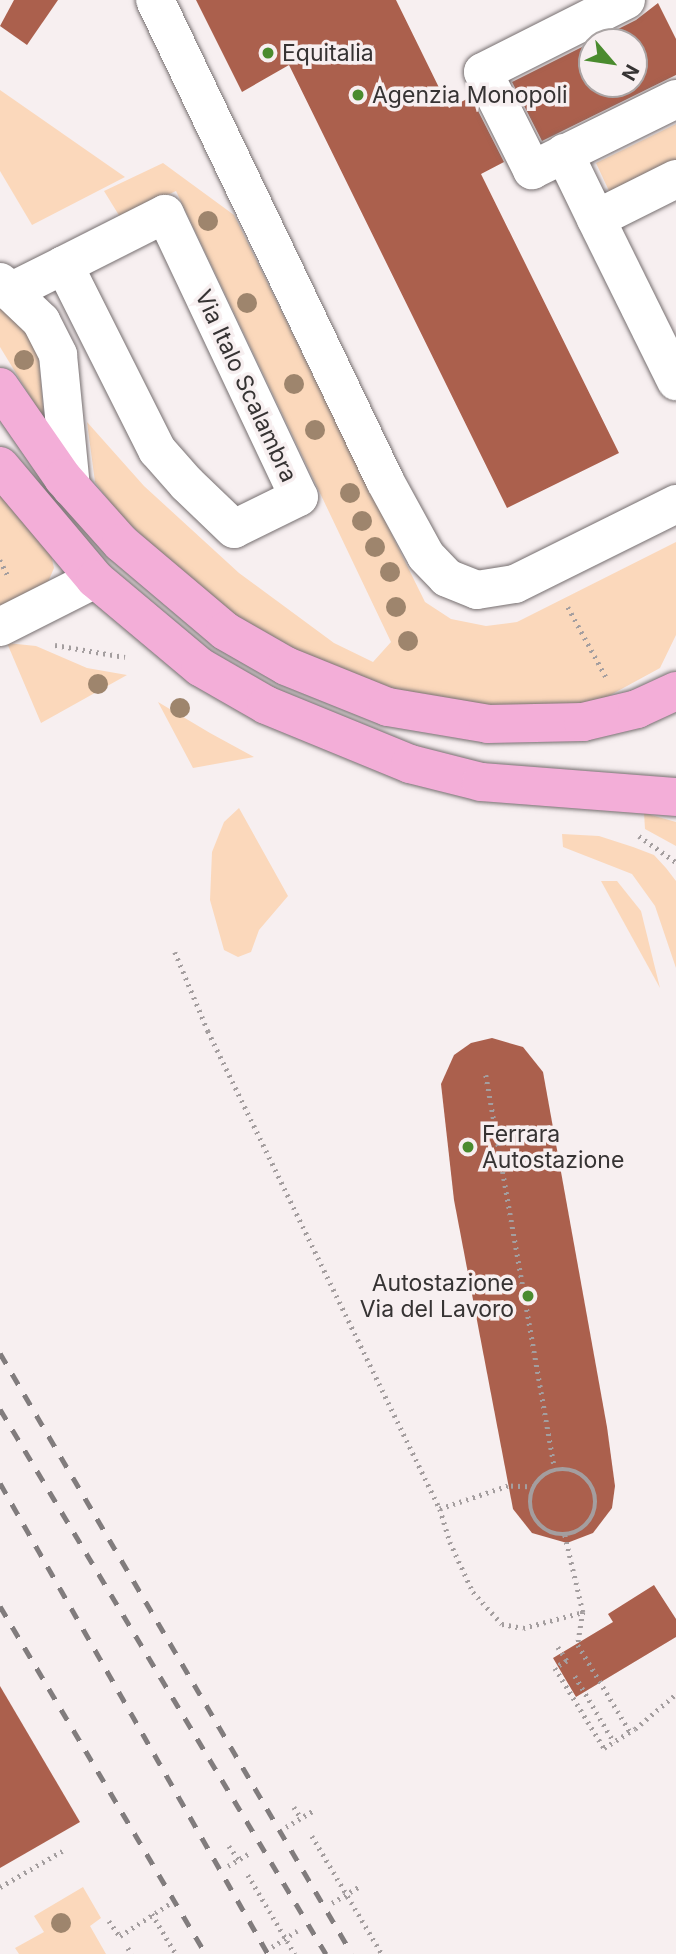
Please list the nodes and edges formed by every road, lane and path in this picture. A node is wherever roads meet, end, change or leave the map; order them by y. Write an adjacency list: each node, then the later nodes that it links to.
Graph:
1 (155, 0): 13 (street)
2 (626, 0): 4 (street)
3 (676, 99): 4 (street)
4 (564, 153): 6 (street)
5 (676, 179): 6 (street)
6 (596, 219): 9 (street)
7 (64, 265): 7 (street, Via Italo Scalambra); 8 (street, Via Italo Scalambra)
8 (5, 287): 12 (street, Via Italo Scalambra)
9 (676, 381)
10 (0, 387): 12 (main road)
11 (0, 467): 15 (main road)
12 (71, 487): 14 (main road)
13 (676, 505)
14 (155, 574): 15 (main road); 17 (main road)
15 (95, 579): 16 (street); 18 (main road)
16 (0, 627)
17 (676, 691)
18 (676, 797)
19 (175, 952): 23 (path)
20 (486, 1074): 21 (path)
21 (555, 1470): 22 (path); 24 (path)
22 (534, 1486): 23 (path); 24 (path)
23 (440, 1509): 25 (path)
24 (565, 1535): 25 (path)
25 (583, 1612): 29 (path)
26 (558, 1647): 30 (path)
27 (575, 1676): 30 (path)
28 (676, 1694): 29 (path)
29 (630, 1732): 30 (path)
30 (614, 1742)
31 (294, 1807): 33 (path)
32 (313, 1811): 33 (path)
33 (301, 1818): 34 (path)
34 (286, 1827)
35 (312, 1836): 44 (path)
36 (229, 1846): 39 (path)
37 (62, 1851): 43 (path)
38 (250, 1853): 39 (path)
39 (239, 1860): 40 (path)
40 (228, 1866)
41 (248, 1875): 50 (path)
42 (360, 1886): 44 (path)
43 (0, 1887)
44 (347, 1894): 46 (path); 56 (path)
45 (169, 1903): 47 (path)
46 (332, 1903)
47 (152, 1914): 48 (path); 54 (path)
48 (108, 1921)
49 (297, 1931): 50 (path)
50 (285, 1938): 51 (path); 55 (path)
51 (271, 1947)
52 (128, 1948): 53 (path)
53 (132, 1954)
54 (176, 1954)
55 (295, 1954)
56 (382, 1954)

